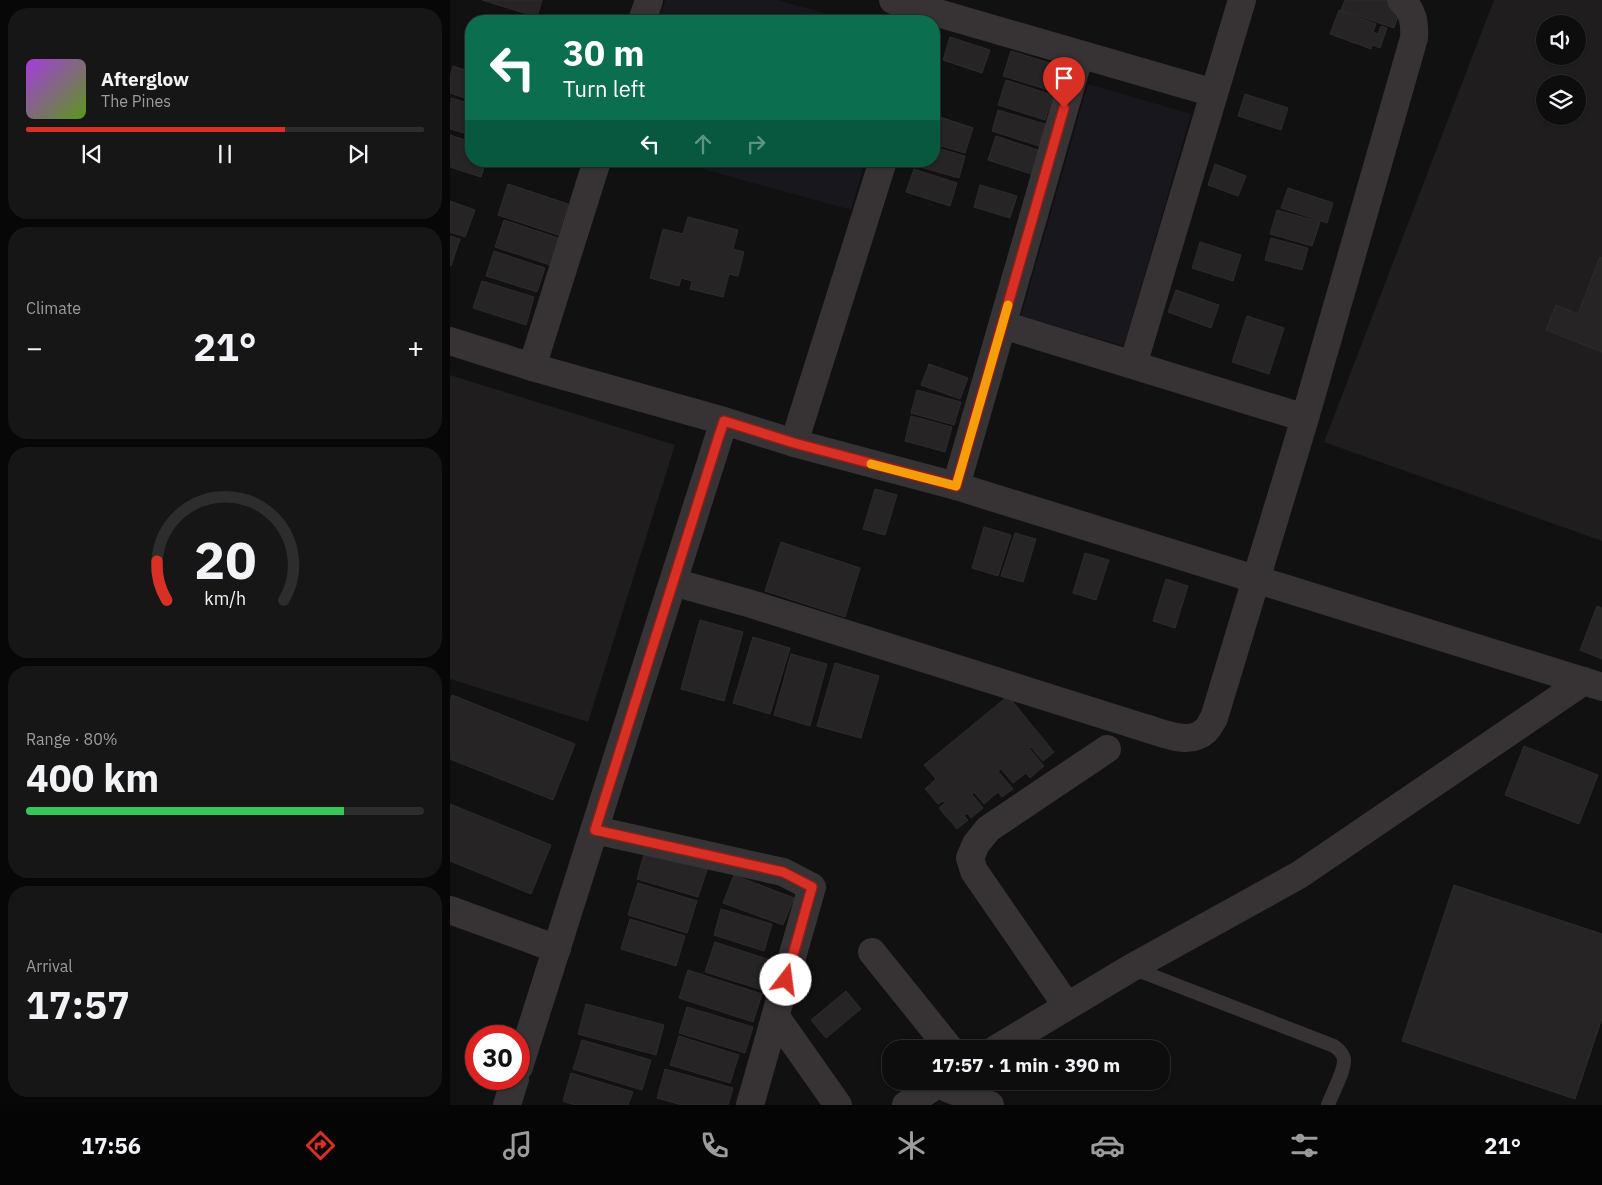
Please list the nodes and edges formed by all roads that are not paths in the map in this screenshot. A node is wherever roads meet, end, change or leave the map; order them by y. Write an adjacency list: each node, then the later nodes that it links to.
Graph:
1 (649, 0): 5 (street)
2 (892, 0): 6 (street)
3 (1242, 0): 9 (street)
4 (1401, 0): 16 (street)
5 (644, 15)
6 (925, 15)
7 (940, 20): 8 (street)
8 (1080, 54): 9 (street); 12 (street)
9 (1214, 93): 14 (street)
10 (595, 167): 15 (street)
11 (881, 167): 18 (street)
12 (1002, 324): 14 (street); 19 (street)
13 (450, 341): 15 (street)
14 (1133, 365): 16 (street)
15 (532, 367): 17 (street)
16 (1305, 418): 20 (street)
17 (724, 421): 18 (street); 21 (street)
18 (794, 443): 19 (street)
19 (956, 486): 20 (street)
20 (1255, 579): 21 (street); 22 (street)
21 (673, 582): 24 (street)
22 (1593, 684): 28 (street)
23 (1107, 749): 29 (street)
24 (595, 830): 26 (street); 30 (street)
25 (450, 910): 26 (street)
26 (557, 948): 31 (street)
27 (872, 952): 32 (street)
28 (1131, 968): 29 (street); 42 (lane)
29 (1067, 1006): 33 (street)
30 (776, 1017): 38 (street); 39 (street)
31 (530, 1033)
32 (943, 1040)
33 (1011, 1040)
34 (511, 1090): 37 (street)
35 (928, 1090): 40 (street)
36 (955, 1090): 41 (street)
37 (506, 1105)
38 (750, 1105)
39 (838, 1105)
40 (906, 1105)
41 (990, 1105)
42 (1328, 1105)

